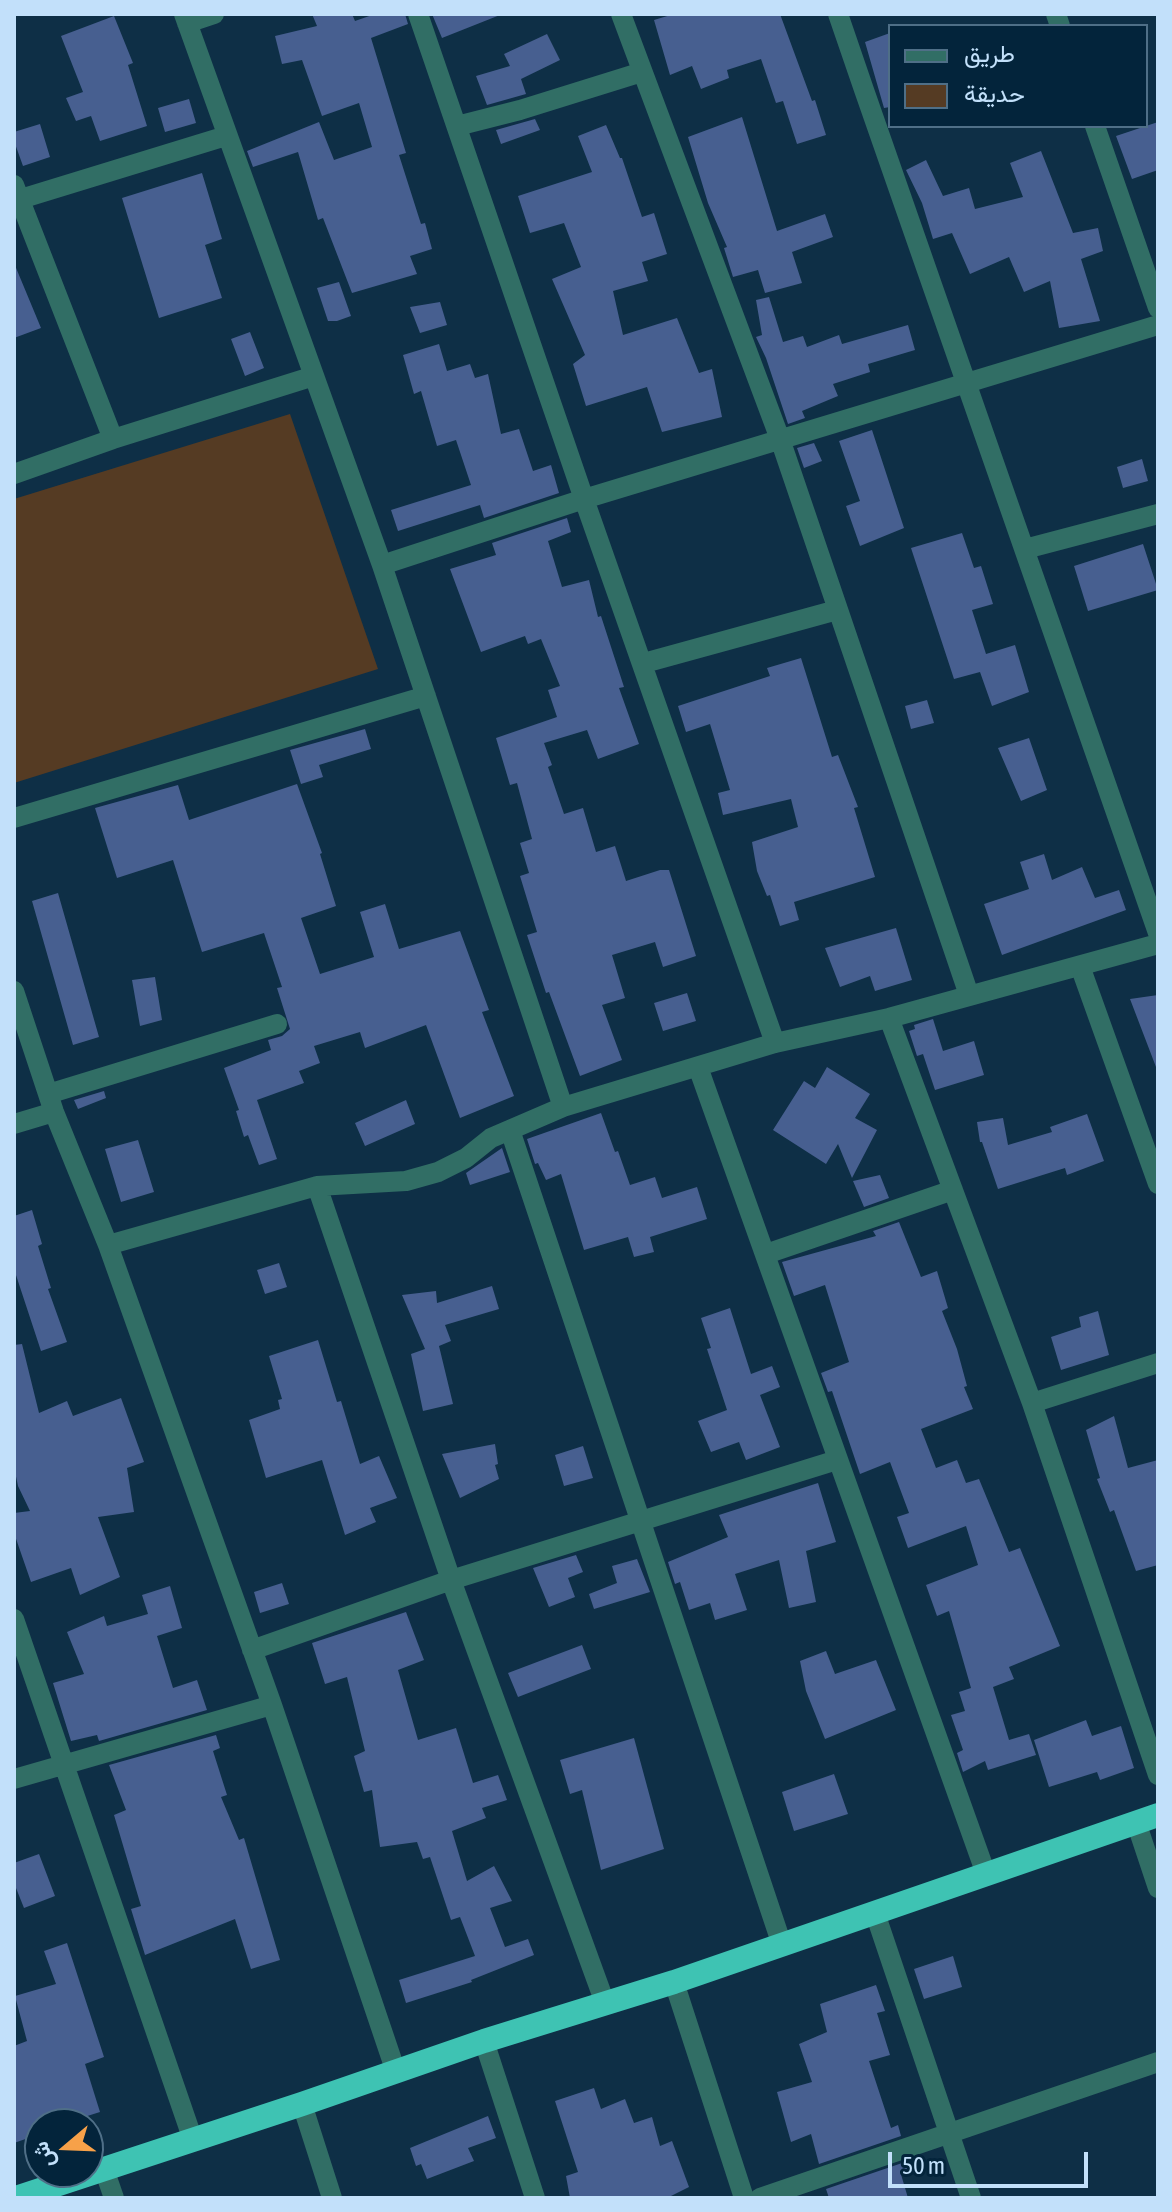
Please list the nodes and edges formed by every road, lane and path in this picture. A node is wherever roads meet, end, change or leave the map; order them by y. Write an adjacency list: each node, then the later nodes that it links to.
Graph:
1 (214, 14): 5 (street)
2 (418, 14): 7 (street)
3 (621, 14): 6 (street)
4 (838, 14): 14 (street)
5 (185, 19): 9 (street)
6 (642, 72): 7 (street); 16 (street)
7 (457, 126): 18 (street)
8 (1096, 128): 11 (street)
9 (226, 136): 10 (street); 13 (street)
10 (16, 195): 15 (street)
11 (1158, 308)
12 (1158, 325): 14 (street)
13 (314, 376): 15 (street); 21 (street)
14 (964, 383): 16 (street); 20 (street)
15 (113, 439): 17 (street)
16 (780, 439): 18 (street); 22 (street)
17 (14, 474)
18 (584, 499): 21 (street); 23 (street)
19 (1158, 514): 20 (street)
20 (1025, 549): 26 (street)
21 (382, 565): 24 (street)
22 (837, 610): 23 (street); 30 (street)
23 (644, 663): 33 (street)
24 (426, 696): 25 (street); 36 (street)
25 (14, 818)
26 (1158, 933)
27 (1158, 944): 28 (street)
28 (1080, 966): 30 (street); 39 (street)
29 (14, 991): 35 (street)
30 (969, 995): 31 (street)
31 (889, 1018): 33 (street); 41 (street)
32 (277, 1024): 35 (street)
33 (775, 1043): 34 (street)
34 (698, 1067): 36 (street); 43 (street)
35 (51, 1103): 37 (street); 42 (street)
36 (563, 1107): 38 (street)
37 (14, 1124)
38 (510, 1130): 40 (street); 47 (street)
39 (1158, 1184)
40 (317, 1186): 42 (street); 48 (street)
41 (953, 1190): 43 (street); 45 (street)
42 (108, 1245): 50 (street)
43 (766, 1254): 46 (street)
44 (1158, 1363): 45 (street)
45 (1032, 1403): 53 (street)
46 (837, 1460): 47 (street); 56 (street)
47 (640, 1522): 48 (street); 59 (street)
48 (451, 1580): 50 (street); 61 (street)
49 (14, 1619): 52 (street)
50 (252, 1650): 51 (street)
51 (272, 1705): 52 (street); 64 (street)
52 (64, 1764): 54 (street); 67 (street)
53 (1158, 1775)
54 (14, 1779)
55 (1147, 1818): 56 (highway); 57 (street)
56 (986, 1874): 58 (highway)
57 (1158, 1888)
58 (875, 1913): 59 (highway); 66 (street)
59 (782, 1945): 60 (highway)
60 (674, 1982): 61 (highway); 74 (street)
61 (605, 2003): 62 (highway)
62 (484, 2041): 64 (highway); 73 (street)
63 (1158, 2062): 66 (street)
64 (396, 2072): 65 (highway)
65 (302, 2104): 67 (highway); 72 (street)
66 (949, 2132): 75 (street); 76 (street)
67 (193, 2140): 68 (highway)
68 (104, 2169): 71 (street)
69 (46, 2188): 70 (highway)
70 (16, 2198)
71 (114, 2198)
72 (332, 2198)
73 (535, 2198)
74 (744, 2198)
75 (760, 2198)
76 (971, 2198)

